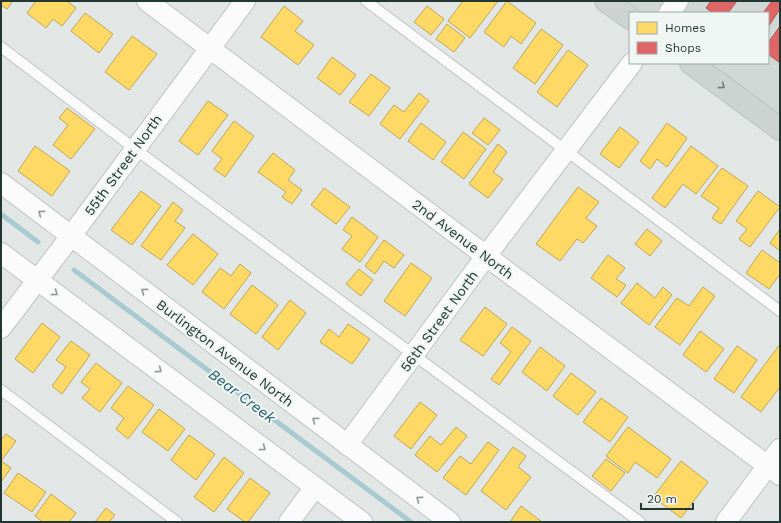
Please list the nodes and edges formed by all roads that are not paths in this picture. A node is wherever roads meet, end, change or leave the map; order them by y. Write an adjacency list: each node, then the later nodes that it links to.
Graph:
1 (147, 1): 9 (street, 2nd Avenue North)
2 (245, 1): 9 (street, 55th Street North)
3 (366, 1): 14 (lane)
4 (606, 1): 7 (main road)
5 (678, 1): 6 (street)
6 (671, 12)
7 (629, 17)
8 (1, 47): 13 (lane)
9 (210, 48): 13 (street, 55th Street North); 18 (street, 2nd Avenue North)
10 (631, 64): 14 (street, 56th Street North)
11 (692, 64): 12 (main road, one-way to 12)
12 (780, 129)
13 (135, 149): 16 (street, 55th Street North); 22 (lane)
14 (566, 150): 18 (street, 56th Street North); 20 (lane)
15 (1, 183): 16 (street, Burlington Avenue North, one-way to 15)
16 (71, 236): 19 (street, 55th Street North); 24 (street, Burlington Avenue North, one-way to 16)
17 (1, 253): 19 (street)
18 (486, 256): 22 (street, 56th Street North); 26 (street, 2nd Avenue North)
19 (38, 280): 21 (street, 55th Street North); 27 (street, one-way to 27)
20 (780, 311)
21 (1, 328)
22 (414, 354): 24 (street, 56th Street North); 32 (lane)
23 (1, 390): 28 (lane)
24 (347, 445): 31 (street, Burlington Avenue North, one-way to 24)
25 (780, 449): 26 (street)
26 (774, 470): 33 (street)
27 (315, 487): 29 (street); 30 (street)
28 (177, 522)
29 (289, 522)
30 (362, 522)
31 (450, 522)
32 (640, 522)
33 (726, 522)

